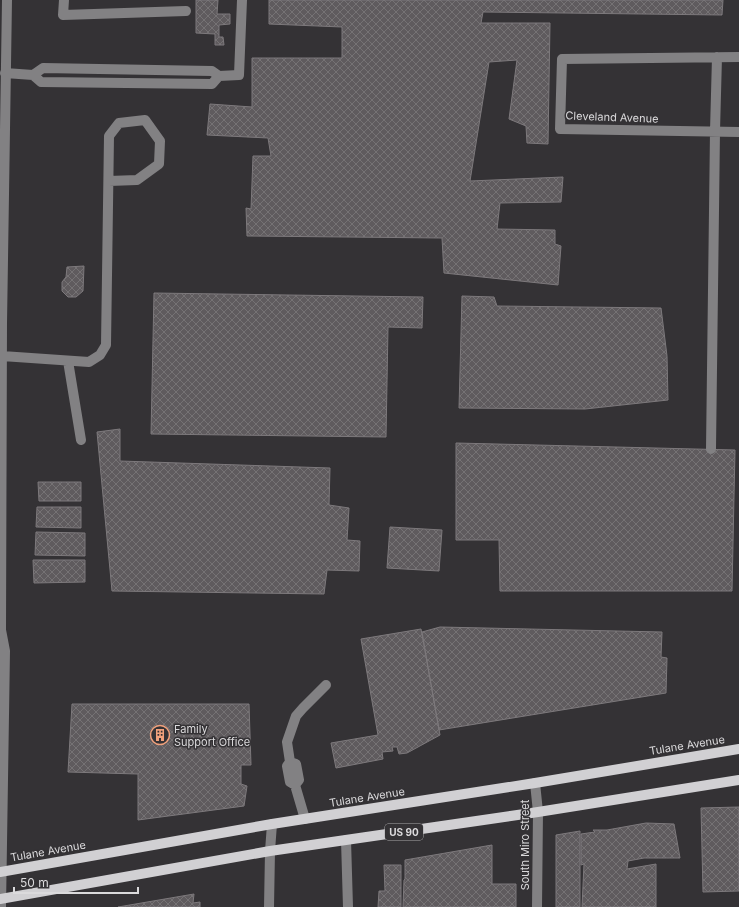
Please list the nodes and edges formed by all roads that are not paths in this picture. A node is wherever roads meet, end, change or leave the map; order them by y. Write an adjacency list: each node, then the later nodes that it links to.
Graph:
1 (7, 0): 5 (street)
2 (64, 0): 4 (street)
3 (242, 0): 10 (street)
4 (186, 12)
5 (3, 45): 8 (street)
6 (717, 57): 7 (street, Cleveland Avenue); 11 (street); 11 (street, Cleveland Avenue)
7 (739, 57)
8 (5, 73): 9 (street); 14 (street)
9 (33, 75): 10 (street); 10 (street)
10 (218, 76)
11 (715, 131): 12 (street, Cleveland Avenue); 18 (street)
12 (739, 132)
13 (109, 182): 13 (street); 16 (street)
14 (1, 324): 15 (street)
15 (2, 356): 16 (street); 19 (street)
16 (68, 360): 17 (street)
17 (81, 440)
18 (712, 449)
19 (0, 630): 20 (street)
20 (3, 651): 22 (street)
21 (326, 685): 27 (street)
22 (2, 702): 31 (street)
23 (739, 749): 25 (main road, Tulane Avenue)
24 (739, 780): 26 (main road, US 90)
25 (535, 783): 26 (street, South Miro Street); 27 (main road, Tulane Avenue)
26 (538, 812): 29 (main road, US 90); 35 (street, South Miro Street)
27 (306, 819): 28 (main road, Tulane Avenue)
28 (272, 824): 30 (street); 31 (main road, Tulane Avenue)
29 (346, 840): 30 (main road, US 90); 34 (street)
30 (270, 851): 32 (main road, US 90); 33 (street)
31 (1, 872): 32 (street)
32 (1, 902)
33 (268, 907)
34 (348, 907)
35 (537, 907)

